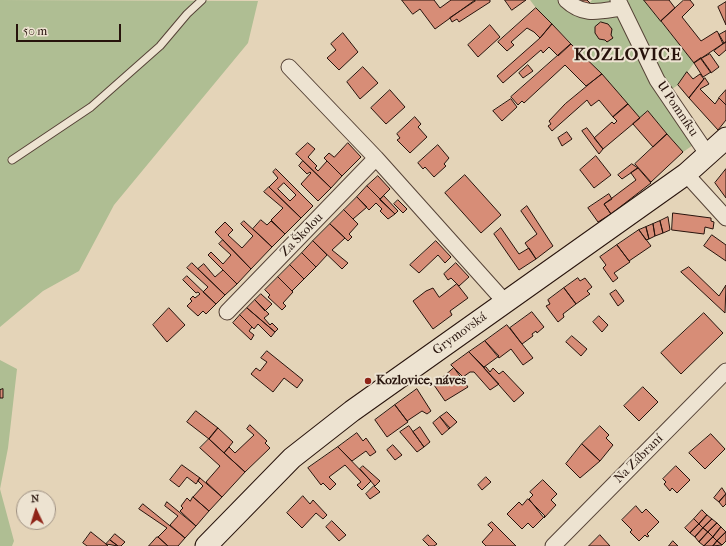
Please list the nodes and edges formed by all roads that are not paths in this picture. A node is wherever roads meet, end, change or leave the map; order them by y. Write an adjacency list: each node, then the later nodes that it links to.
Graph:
1 (202, 0): 8 (lane)
2 (566, 0): 3 (street, U Pomníku)
3 (620, 4): 6 (street, U Pomníku)
4 (288, 67): 7 (street)
5 (726, 138): 6 (main road, Grymovská)
6 (708, 155): 9 (main road, Grymovská)
7 (376, 158): 11 (street); 12 (street, Za Školou)
8 (12, 160)
9 (686, 174): 10 (street); 11 (main road, Grymovská)
10 (726, 218)
11 (505, 302): 14 (main road, Grymovská)
12 (227, 312)
13 (726, 371): 15 (street, Na Zábraní)
14 (206, 546)
15 (553, 546)

